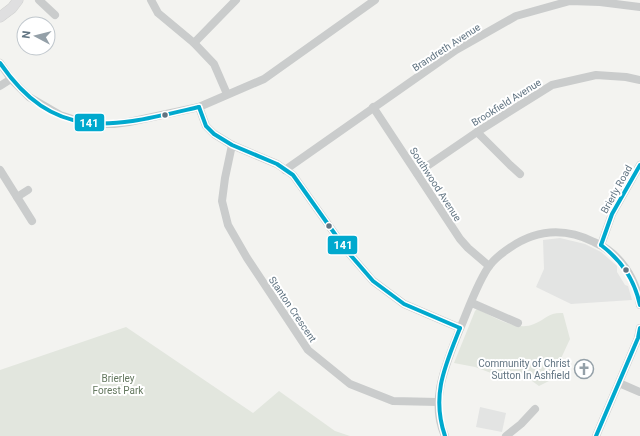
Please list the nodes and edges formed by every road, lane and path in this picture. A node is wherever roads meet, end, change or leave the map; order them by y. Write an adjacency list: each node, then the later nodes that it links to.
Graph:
1 (18, 0): 8 (main road)
2 (39, 0): 7 (street)
3 (151, 0): 9 (street)
4 (236, 0): 9 (street)
5 (375, 0): 14 (street)
6 (638, 4): 16 (street, Brandreth Avenue)
7 (55, 15)
8 (0, 17)
9 (194, 43): 14 (street)
10 (0, 63): 11 (street)
11 (11, 79): 13 (street); 15 (street)
12 (640, 80): 17 (street, Brookfield Avenue)
13 (0, 86)
14 (227, 94): 15 (street)
15 (199, 107): 18 (street)
16 (373, 107): 20 (street, Brandreth Avenue); 22 (street, Southwood Avenue)
17 (477, 132): 22 (street, Brookfield Avenue); 23 (street)
18 (232, 145): 20 (street); 37 (street, Stanton Crescent)
19 (640, 165): 24 (street, Brierly Road)
20 (285, 170): 33 (street)
21 (1, 173): 26 (street)
22 (417, 173): 29 (street, Southwood Avenue)
23 (520, 174)
24 (637, 177): 28 (street, Brierly Road)
25 (28, 190): 26 (street)
26 (17, 197): 27 (street)
27 (32, 220)
28 (601, 245): 29 (street); 31 (street)
29 (489, 266): 30 (street)
30 (472, 303): 32 (street); 33 (street)
31 (640, 305)
32 (518, 323)
33 (460, 328): 37 (street)
34 (640, 328): 35 (street)
35 (618, 384): 36 (street); 41 (street)
36 (640, 392)
37 (438, 402): 39 (street)
38 (535, 409): 40 (street)
39 (445, 436)
40 (506, 436)
41 (596, 436)

